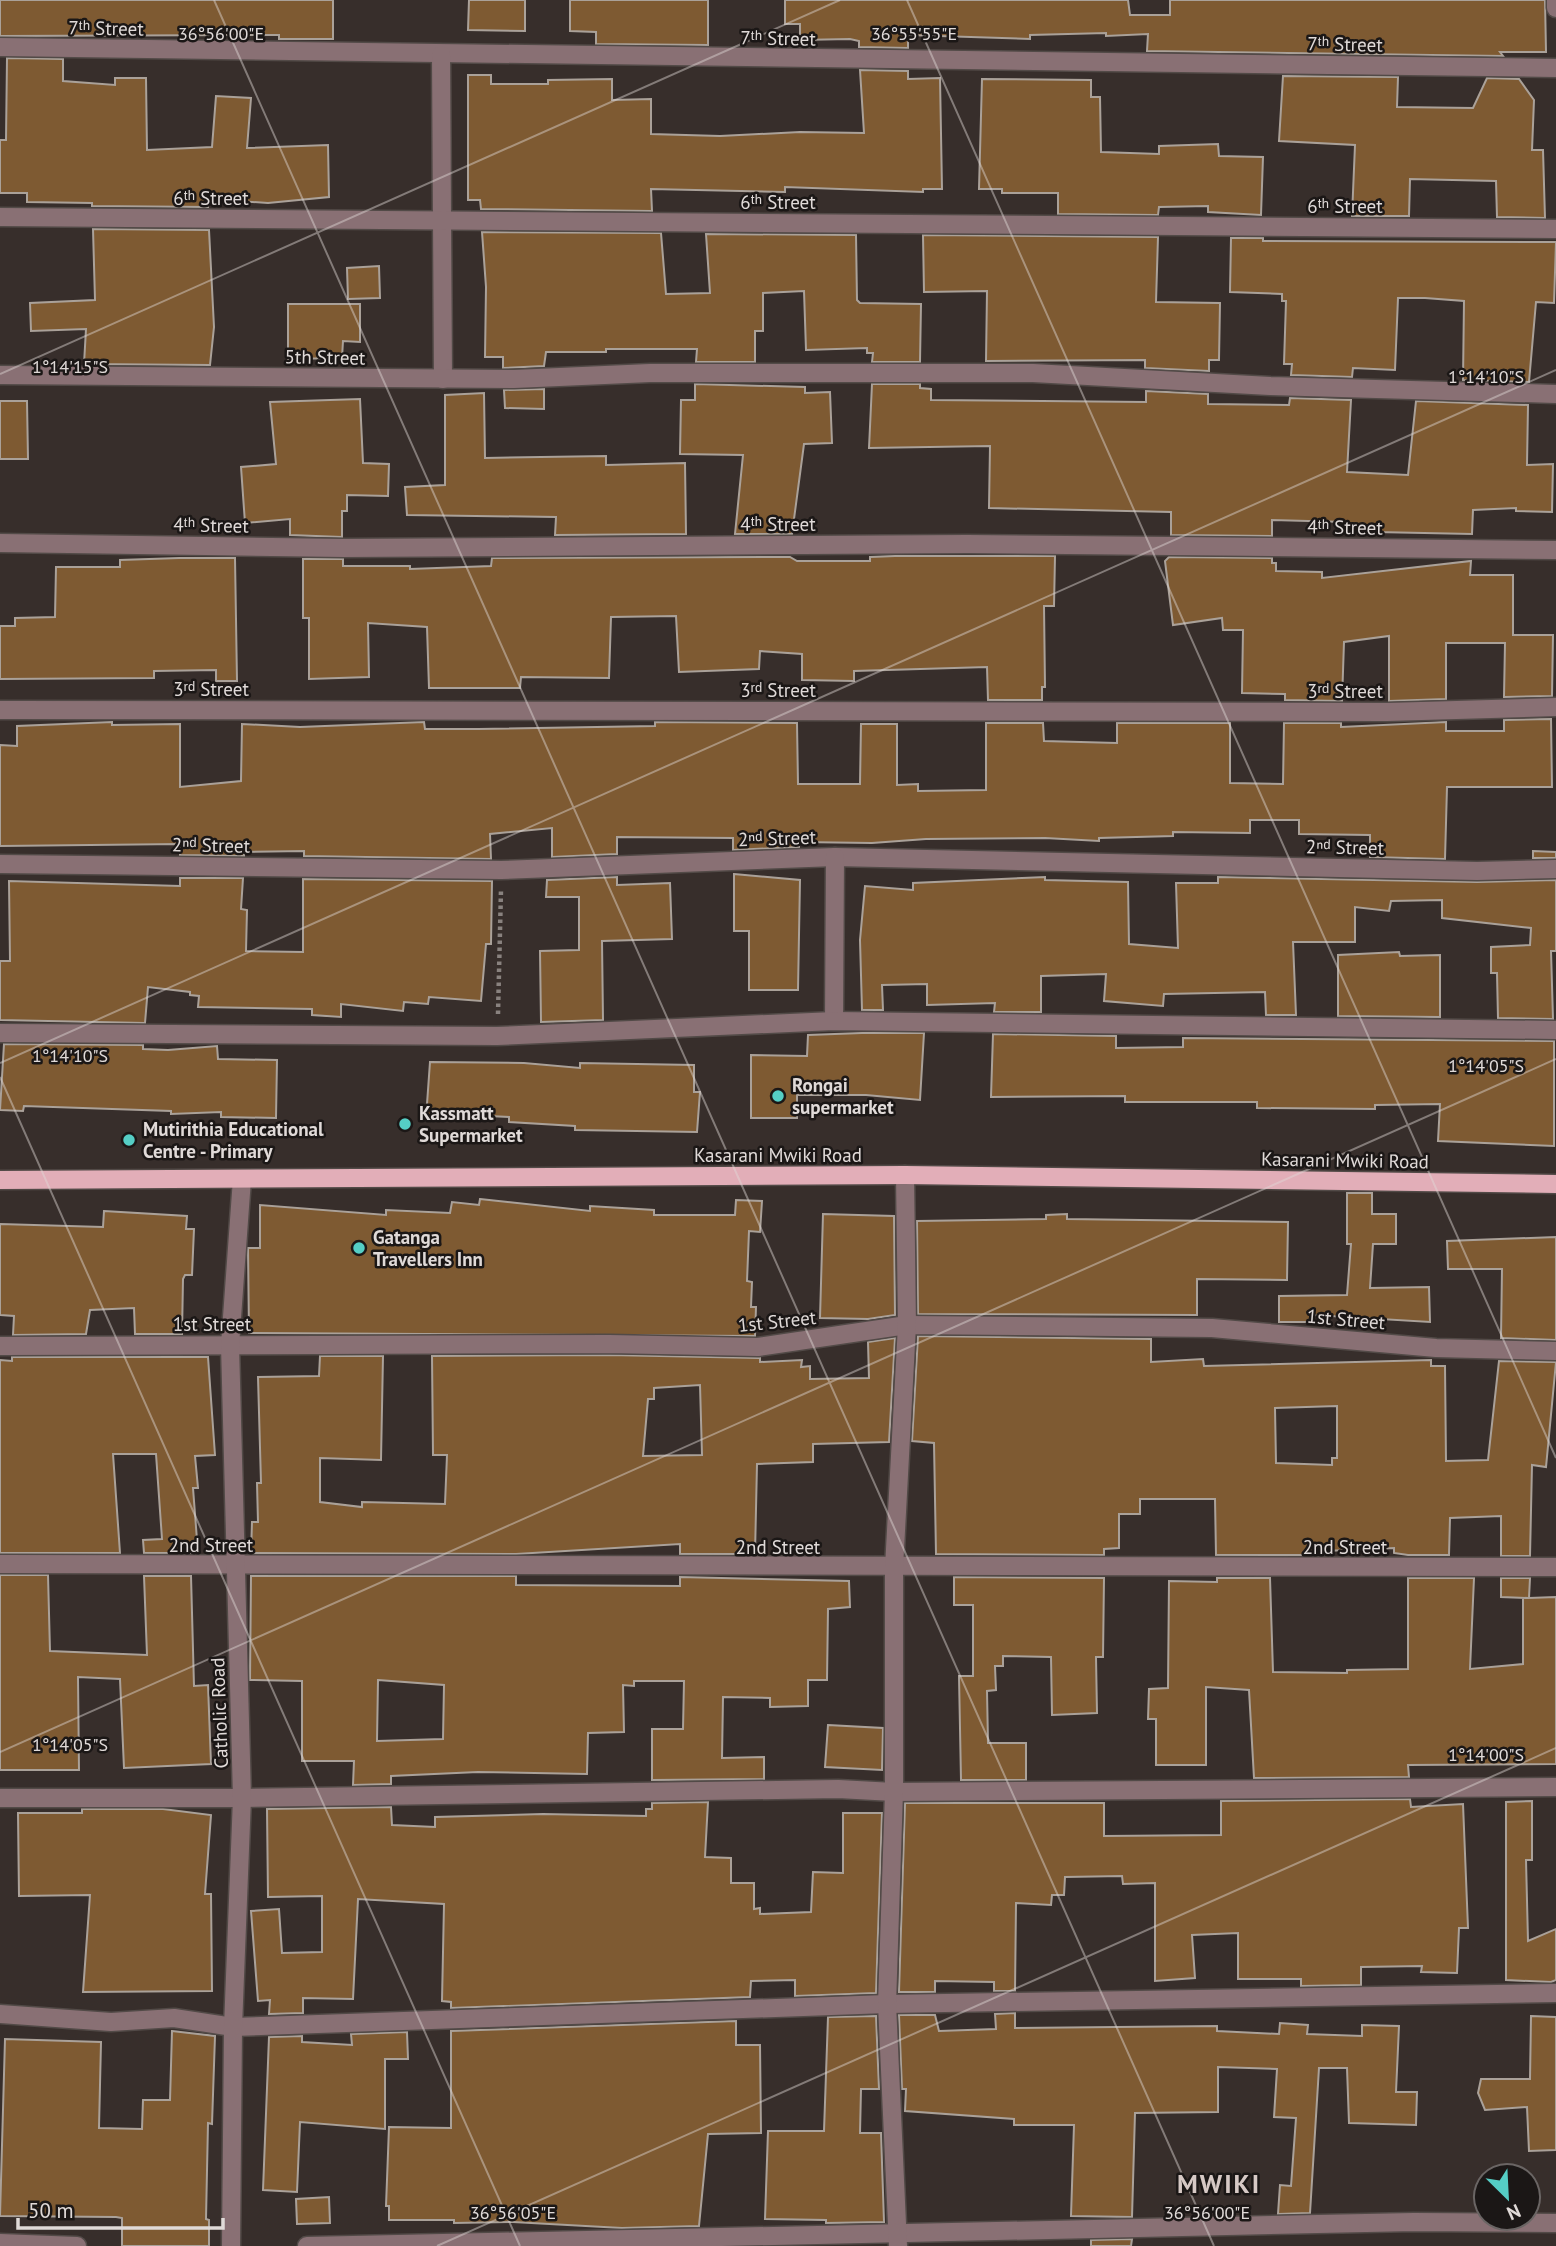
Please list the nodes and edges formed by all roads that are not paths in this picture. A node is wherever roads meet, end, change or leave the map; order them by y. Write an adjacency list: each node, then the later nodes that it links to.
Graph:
1 (1556, 0): 2 (street)
2 (1556, 8)
3 (0, 47): 4 (street, 7ᵗʰ Street)
4 (441, 55): 5 (street, 7ᵗʰ Street); 7 (street)
5 (1556, 68)
6 (0, 218): 7 (street, 6ᵗʰ Street)
7 (444, 221): 8 (street, 6ᵗʰ Street); 10 (street)
8 (1556, 229)
9 (0, 375): 10 (street, 5th Street)
10 (443, 379): 11 (street, 5th Street)
11 (1556, 394)
12 (0, 543): 13 (street, 4ᵗʰ Street)
13 (1556, 550)
14 (1556, 707): 15 (street, 3ʳᵈ Street)
15 (0, 710)
16 (835, 857): 17 (street, 2ⁿᵈ Street); 18 (street, 2ⁿᵈ Street); 19 (street)
17 (0, 864)
18 (1556, 869)
19 (834, 1021): 20 (street); 21 (street)
20 (1556, 1030)
21 (0, 1033)
22 (905, 1175): 23 (main road, Kasarani Mwiki Road); 25 (main road, Kasarani Mwiki Road); 26 (street)
23 (242, 1179): 24 (main road, Kasarani Mwiki Road); 27 (street, Catholic Road)
24 (0, 1180)
25 (1556, 1184)
26 (907, 1325): 27 (street, 1st Street); 29 (street, 1st Street); 33 (street)
27 (230, 1345): 28 (street, 1st Street); 31 (street, Catholic Road)
28 (0, 1346)
29 (1556, 1351)
30 (0, 1564): 31 (street, 2nd Street)
31 (235, 1566): 33 (street, 2nd Street); 37 (street, Catholic Road)
32 (1556, 1567): 33 (street, 2nd Street)
33 (894, 1568): 35 (street)
34 (1556, 1787): 35 (street)
35 (894, 1792): 37 (street); 39 (street)
36 (0, 1798): 37 (street)
37 (242, 1798): 41 (street, Catholic Road)
38 (1556, 1993): 39 (street)
39 (887, 2004): 41 (street); 43 (street)
40 (0, 2014): 41 (street)
41 (233, 2027): 46 (street, Catholic Road)
42 (1556, 2223): 43 (street)
43 (898, 2240): 47 (street)
44 (0, 2243): 45 (street)
45 (77, 2246)
46 (231, 2246)
47 (307, 2246)

